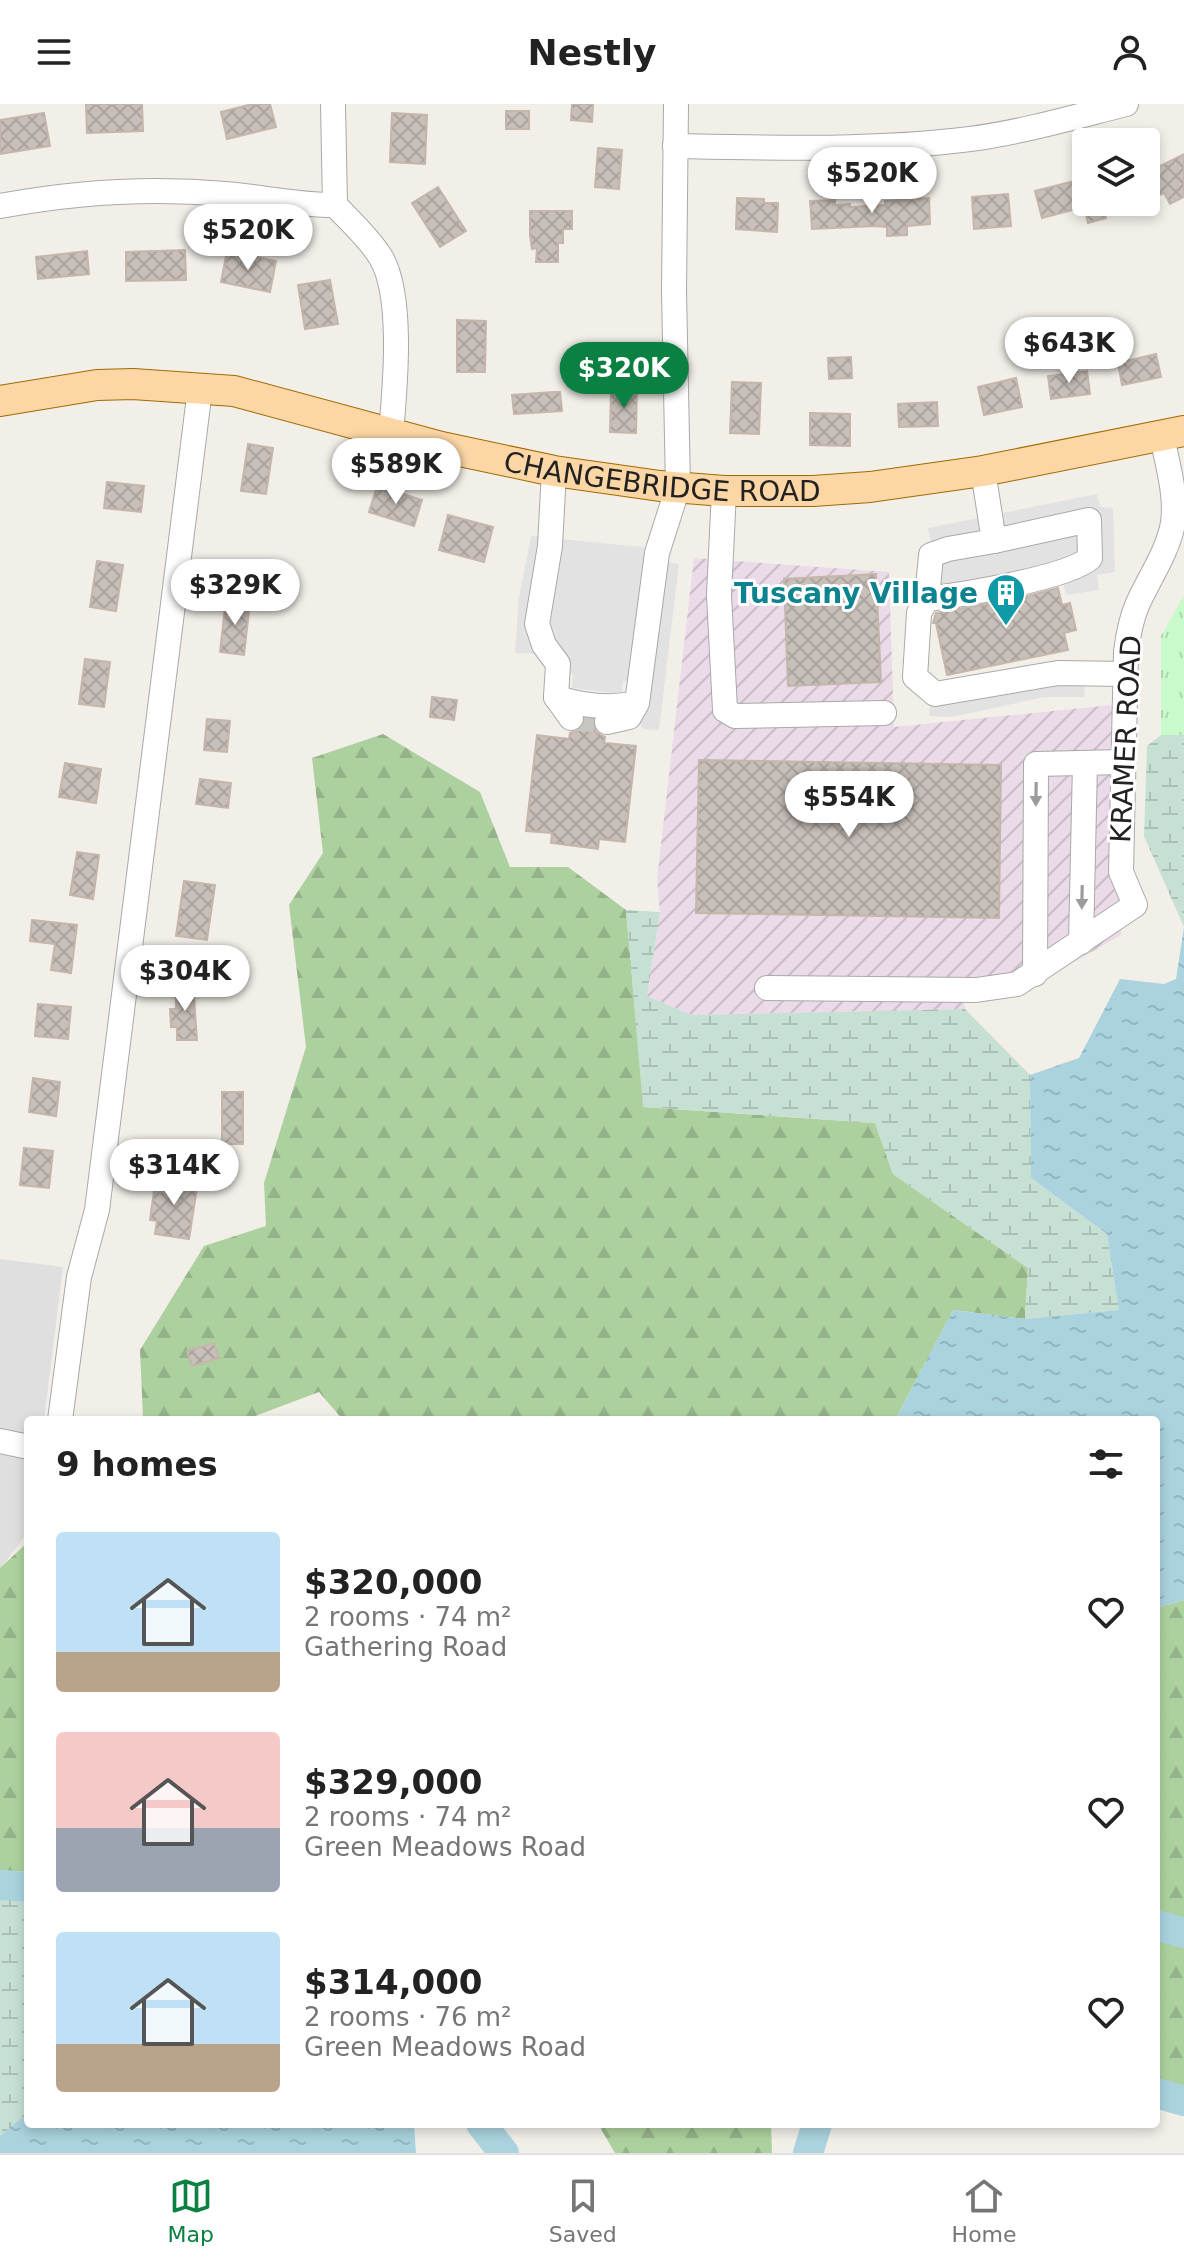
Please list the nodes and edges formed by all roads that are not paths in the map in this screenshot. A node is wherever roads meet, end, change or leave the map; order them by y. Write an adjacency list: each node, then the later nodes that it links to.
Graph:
1 (333, 104): 5 (street)
2 (676, 104): 4 (street)
3 (1126, 104): 4 (street)
4 (675, 146): 13 (street)
5 (335, 205): 6 (street); 9 (street)
6 (0, 206)
7 (200, 389): 8 (main road, CHANGEBRIDGE ROAD); 9 (main road, CHANGEBRIDGE ROAD); 29 (street)
8 (0, 401)
9 (391, 433): 12 (main road, CHANGEBRIDGE ROAD)
10 (1173, 433): 11 (main road, CHANGEBRIDGE ROAD); 16 (street, KRAMER ROAD)
11 (983, 471): 14 (main road, CHANGEBRIDGE ROAD); 15 (street)
12 (562, 472): 13 (main road, CHANGEBRIDGE ROAD); 19 (street)
13 (678, 487): 14 (main road, CHANGEBRIDGE ROAD); 20 (street)
14 (724, 491): 21 (street)
15 (994, 541): 17 (street); 17 (street)
16 (1173, 555): 18 (street, KRAMER ROAD)
17 (927, 599): 18 (street)
18 (1126, 674): 24 (street, KRAMER ROAD)
19 (556, 697): 20 (street); 22 (street)
20 (637, 703): 23 (street)
21 (884, 713)
22 (571, 718)
23 (607, 722)
24 (1123, 762): 25 (street); 26 (street, KRAMER ROAD)
25 (1085, 763): 26 (street, one-way to 26); 27 (street, one-way to 27)
26 (1081, 942): 27 (street)
27 (1035, 974): 28 (street)
28 (767, 988)
29 (61, 1416)
30 (0, 1441): 31 (street)
31 (24, 1444)

